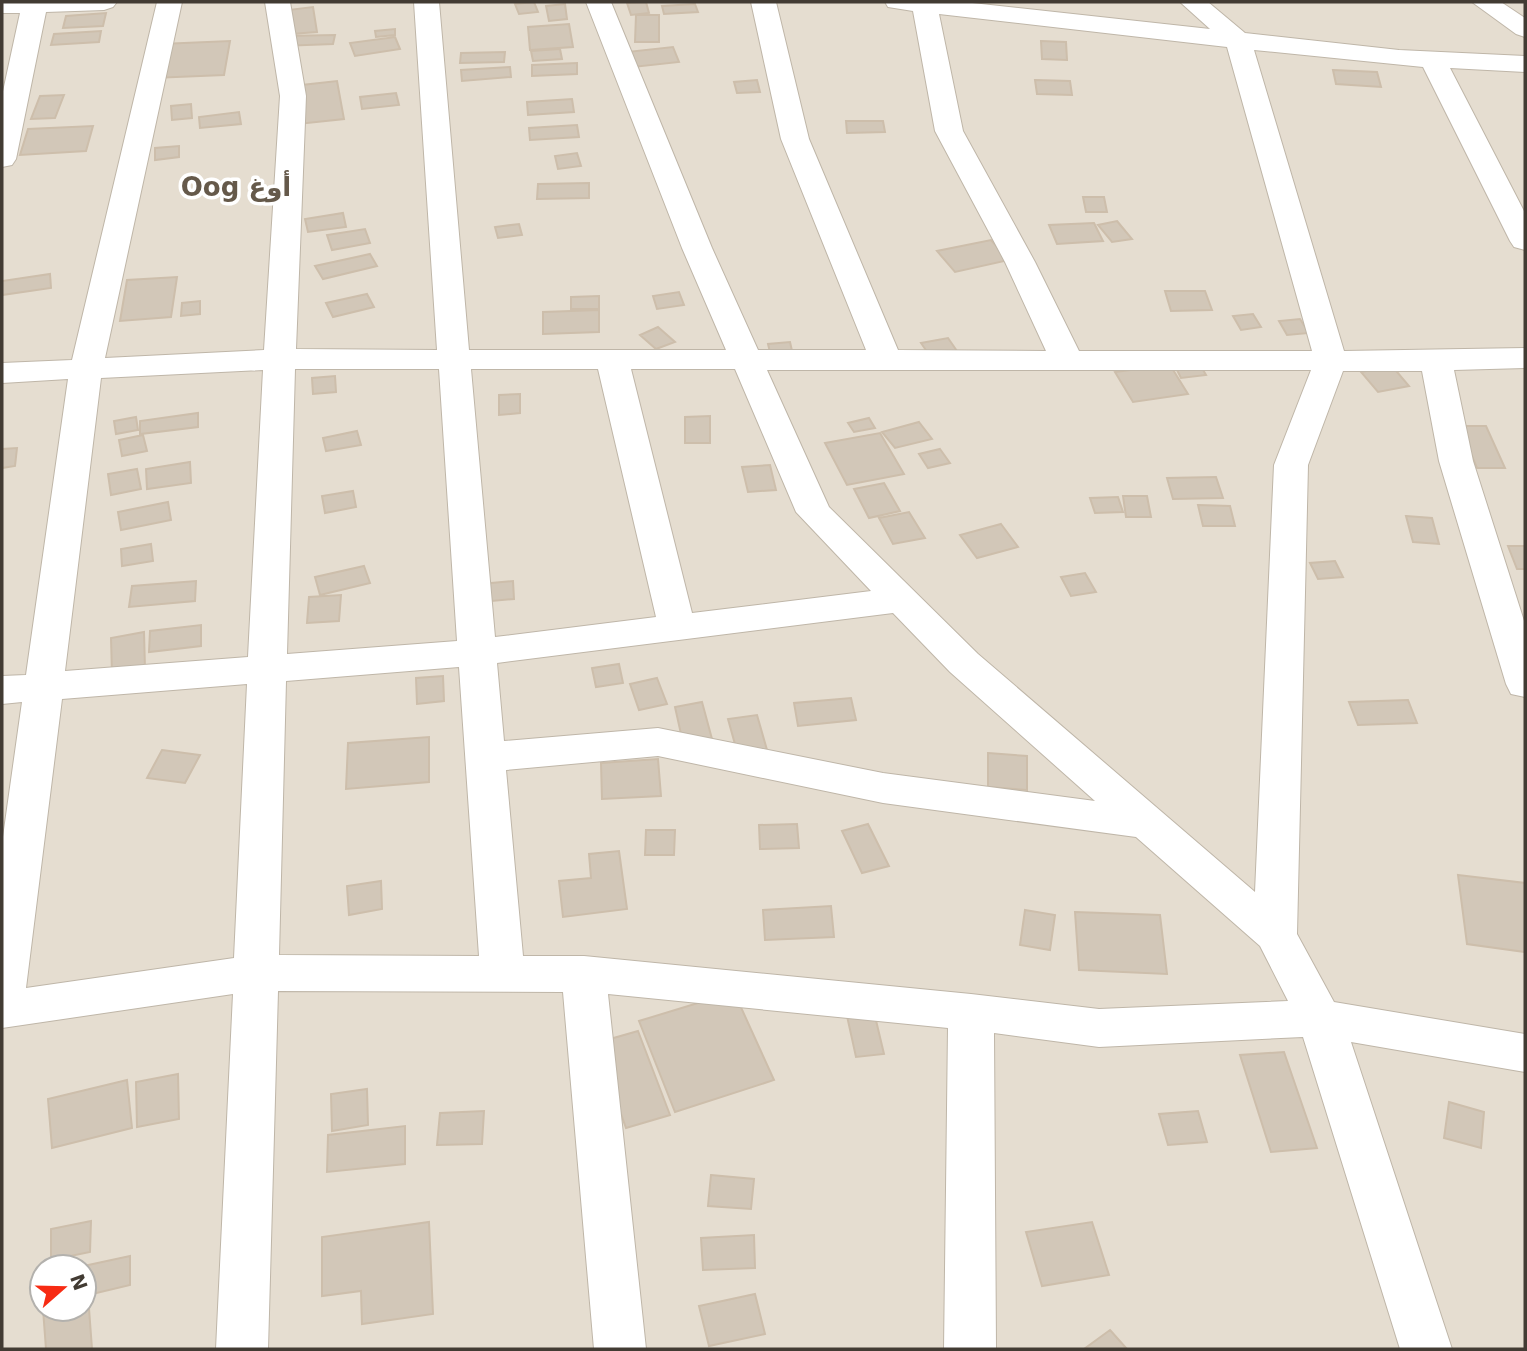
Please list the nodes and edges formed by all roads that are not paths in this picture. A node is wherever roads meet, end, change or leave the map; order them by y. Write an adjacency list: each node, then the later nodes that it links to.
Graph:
1 (104, 2): 9 (street)
2 (169, 2): 27 (street)
3 (277, 2): 20 (street)
4 (426, 2): 21 (street)
5 (598, 2): 29 (street)
6 (763, 2): 23 (street)
7 (1194, 2): 14 (street)
8 (1485, 2): 13 (street)
9 (34, 3): 12 (street); 17 (street)
10 (911, 3): 11 (street); 24 (street)
11 (959, 5): 14 (street)
12 (2, 6)
13 (1525, 29)
14 (1238, 40): 15 (street); 25 (street)
15 (1432, 59): 16 (street); 18 (street)
16 (1525, 64)
17 (2, 159)
18 (1525, 241)
19 (1525, 358): 26 (street)
20 (280, 359): 21 (street); 27 (street); 32 (street)
21 (453, 359): 22 (street); 31 (street)
22 (612, 359): 23 (street); 30 (street)
23 (886, 360): 24 (street)
24 (1067, 360): 25 (street)
25 (1331, 360): 26 (street); 38 (street)
26 (1436, 361): 33 (street)
27 (86, 369): 28 (street); 34 (street)
28 (2, 373)
29 (901, 600): 30 (street); 37 (street)
30 (677, 627): 31 (street)
31 (477, 652): 32 (street); 36 (street)
32 (267, 668): 34 (street); 39 (street)
33 (1525, 684)
34 (44, 687): 35 (street); 42 (street)
35 (2, 690)
36 (484, 757): 37 (street); 40 (street)
37 (1148, 823): 38 (street)
38 (1275, 934): 45 (street)
39 (256, 973): 40 (street); 43 (street); 47 (street)
40 (502, 973): 41 (street)
41 (584, 974): 44 (street); 48 (street)
42 (2, 999)
43 (2, 1010)
44 (971, 1012): 45 (street); 49 (street)
45 (1320, 1018): 46 (street); 50 (street)
46 (1525, 1053)
47 (242, 1349)
48 (620, 1349)
49 (970, 1349)
50 (1426, 1349)

